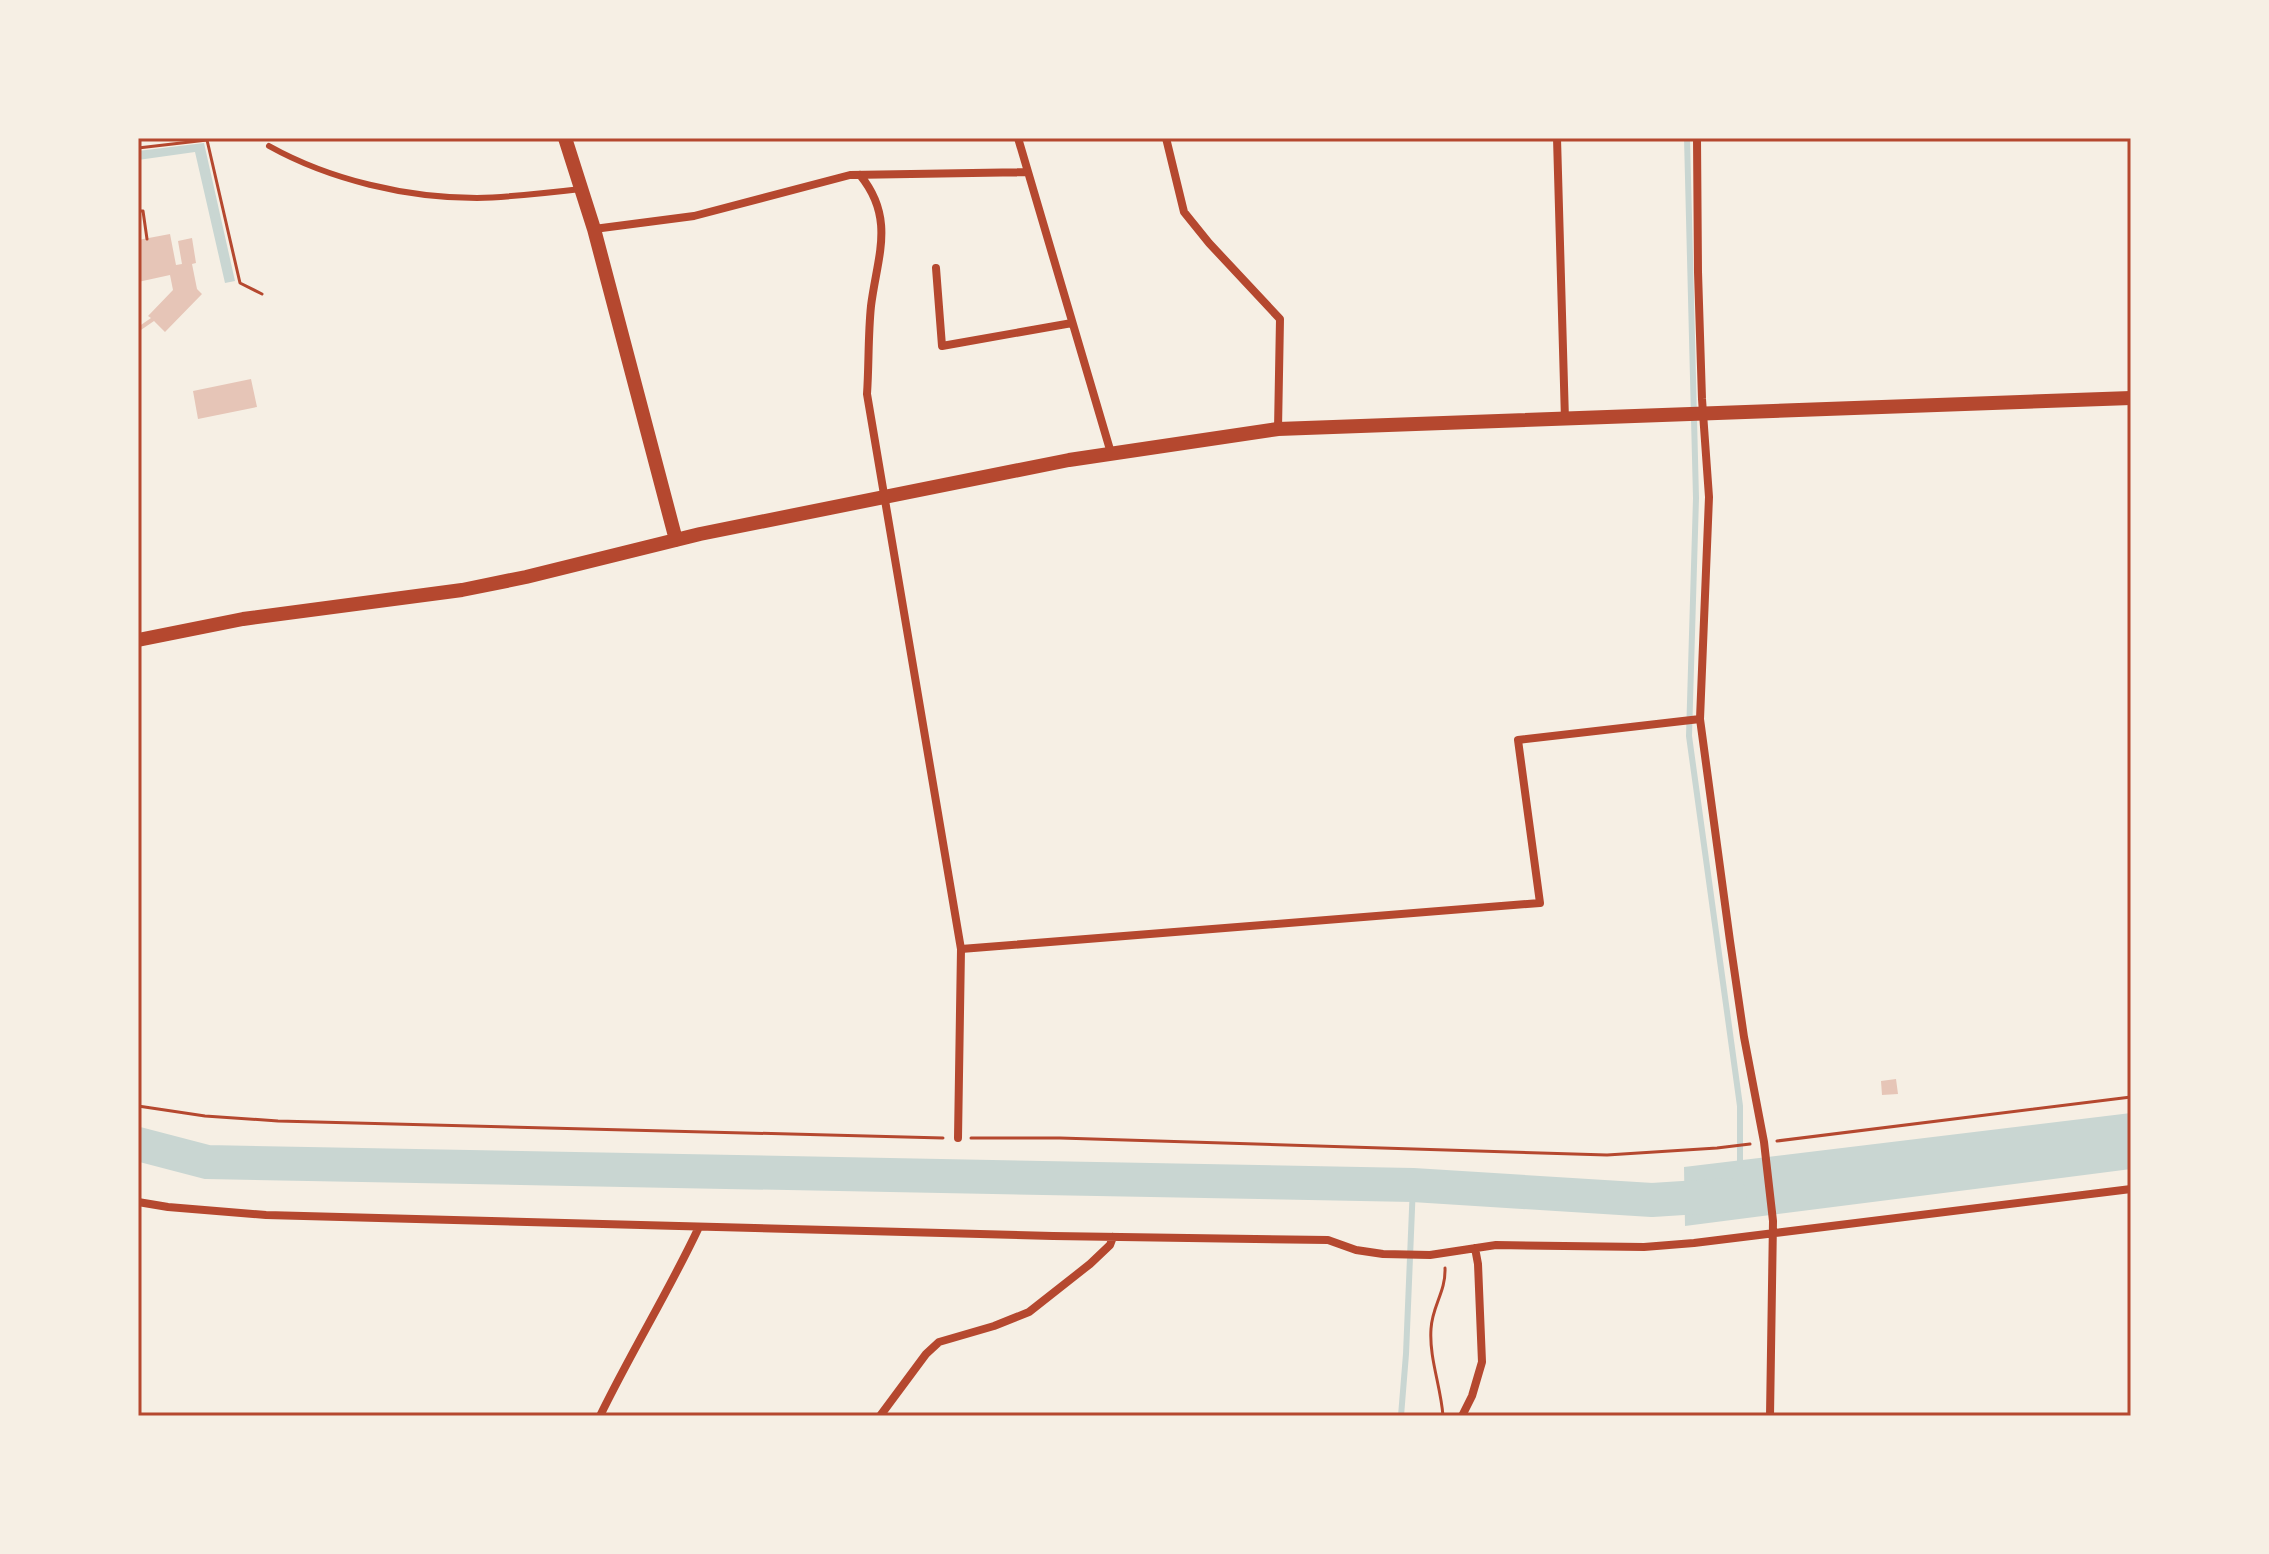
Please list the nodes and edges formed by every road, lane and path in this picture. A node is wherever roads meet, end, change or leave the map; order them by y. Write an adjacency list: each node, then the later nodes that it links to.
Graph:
1 (565, 138): 10 (street)
2 (1018, 138): 8 (street)
3 (1166, 138): 20 (street)
4 (1557, 138): 19 (street)
5 (1697, 138): 18 (street)
6 (269, 146): 10 (lane)
7 (138, 148): 15 (path)
8 (1028, 172): 9 (street); 16 (street)
9 (860, 175): 12 (street); 22 (street)
10 (581, 189): 12 (street)
11 (138, 211): 13 (path)
12 (594, 229): 23 (street)
13 (147, 239)
14 (936, 268): 16 (street)
15 (262, 294)
16 (1072, 323): 21 (street)
17 (2131, 398): 18 (street)
18 (1704, 415): 19 (street); 25 (street)
19 (1565, 420): 20 (street)
20 (1278, 429): 21 (street)
21 (1111, 453): 22 (street)
22 (886, 498): 23 (street); 26 (street)
23 (676, 540): 24 (street)
24 (138, 640)
25 (1700, 719): 26 (street); 29 (street)
26 (961, 949): 28 (street)
27 (2131, 1097): 29 (path)
28 (958, 1138)
29 (1764, 1142): 33 (street)
30 (2131, 1189): 33 (street)
31 (138, 1202): 32 (street)
32 (699, 1227): 34 (street); 37 (street)
33 (1774, 1234): 35 (street); 41 (street)
34 (1113, 1237): 35 (street); 38 (street)
35 (1475, 1248): 40 (street)
36 (1445, 1266): 39 (path)
37 (600, 1416)
38 (880, 1416)
39 (1443, 1416)
40 (1462, 1416)
41 (1770, 1416)

